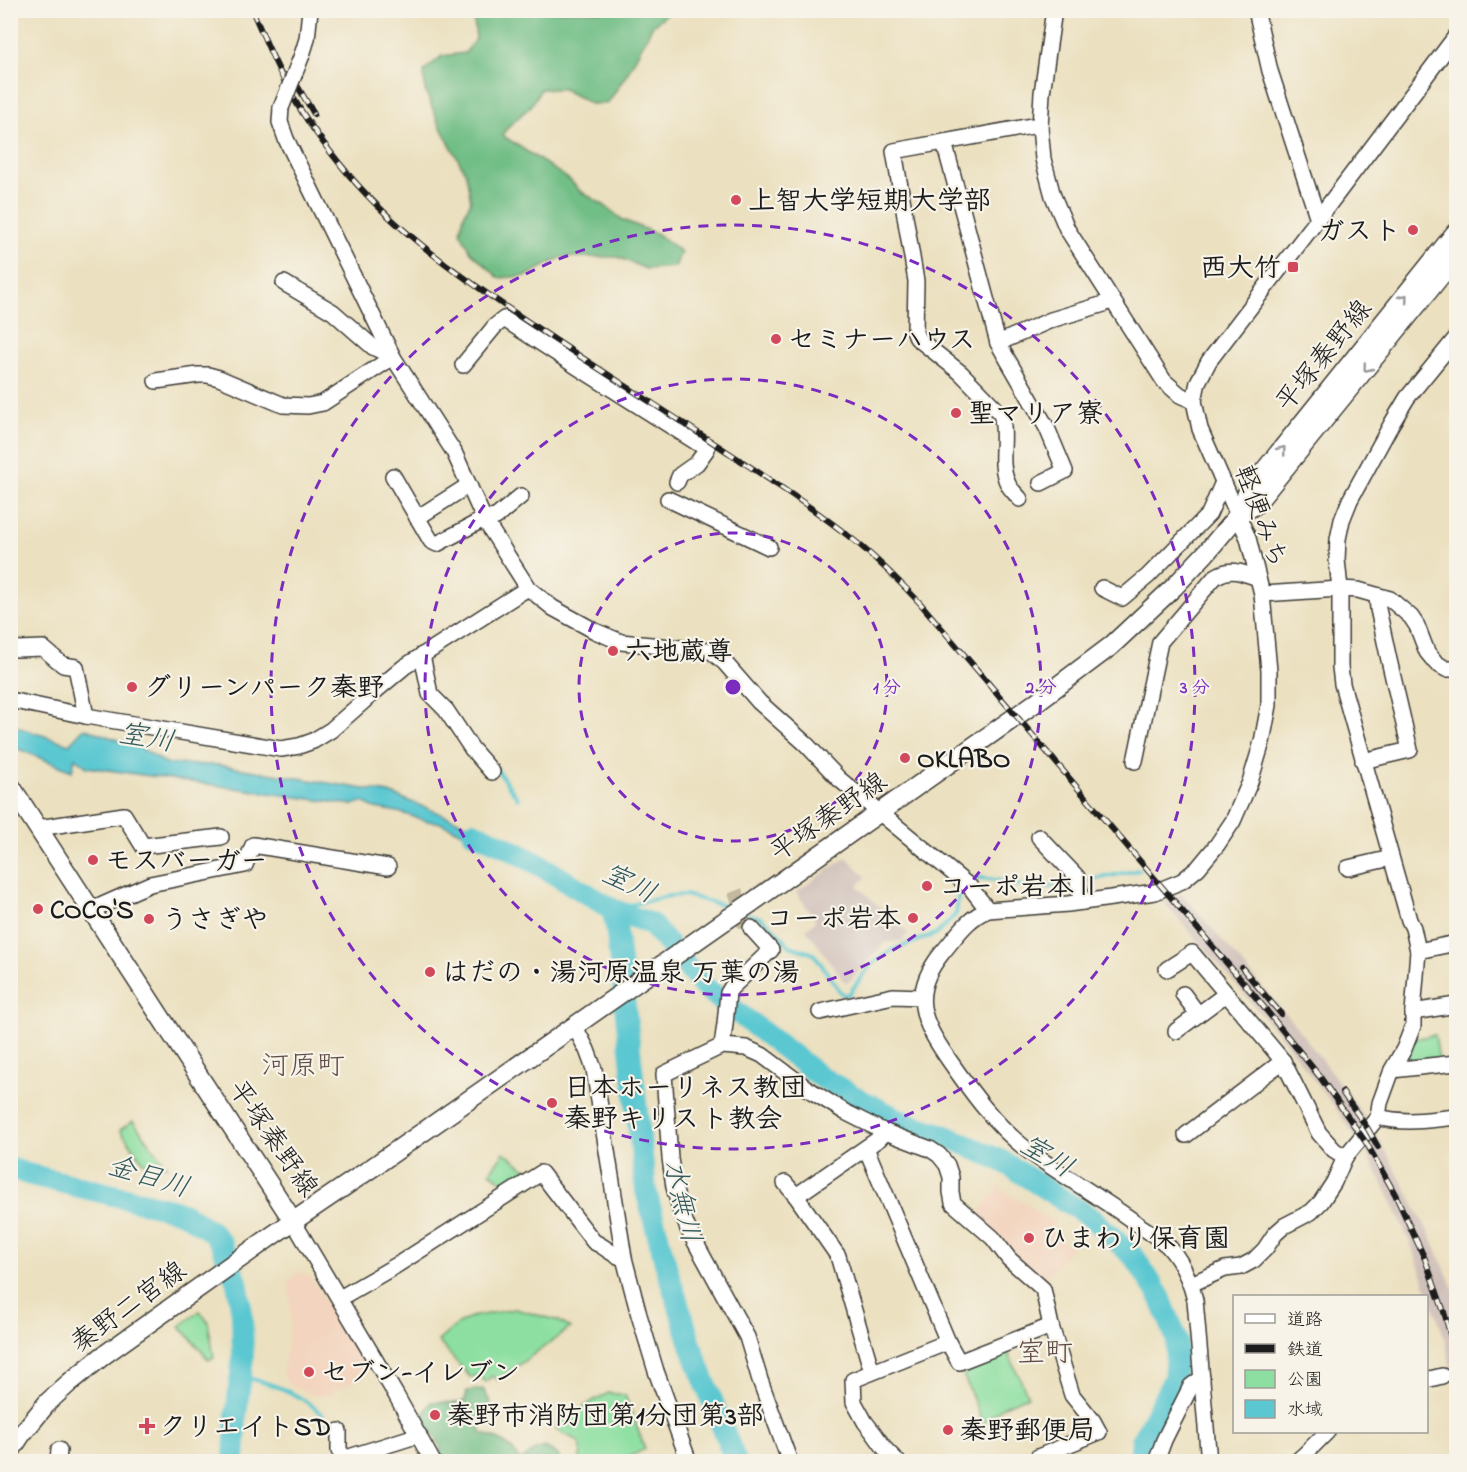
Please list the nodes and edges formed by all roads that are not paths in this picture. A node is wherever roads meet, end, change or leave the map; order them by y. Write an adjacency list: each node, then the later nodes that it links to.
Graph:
1 (310, 10): 14 (street, bridge)
2 (1054, 10): 5 (street)
3 (1256, 10): 7 (street)
4 (1456, 36): 7 (street, 軽便みち)
5 (1040, 127): 6 (street); 11 (street)
6 (944, 142): 13 (street); 25 (street)
7 (1318, 219): 17 (street, 軽便みち)
8 (1456, 232): 26 (main road, 平塚秦野線, one-way to 8)
9 (1456, 257): 26 (main road, 平塚秦野線, one-way to 26)
10 (284, 283): 14 (street)
11 (1111, 300): 13 (street); 17 (street)
12 (1456, 338): 33 (street)
13 (998, 343): 21 (street)
14 (393, 357): 16 (street); 22 (street)
15 (463, 365): 19 (street)
16 (156, 381)
17 (1194, 401): 20 (street, 軽便みち)
18 (393, 477): 27 (street)
19 (677, 482)
20 (1223, 482): 26 (street, 軽便みち); 32 (street)
21 (1041, 483)
22 (469, 484): 27 (street); 28 (street)
23 (521, 496): 28 (street)
24 (668, 499): 29 (street)
25 (1020, 499)
26 (1238, 515): 30 (street, 軽便みち); 45 (main road, 平塚秦野線)
27 (417, 518): 28 (street)
28 (484, 519): 31 (street)
29 (769, 547)
30 (1258, 578): 34 (street, 軽便みち); 41 (street)
31 (528, 588): 37 (street); 45 (street)
32 (1102, 588)
33 (1340, 589): 34 (street); 35 (street); 42 (street)
34 (1262, 594): 52 (street, 軽便みち)
35 (1377, 596): 38 (street); 42 (street)
36 (10, 645): 40 (street)
37 (422, 655): 40 (street); 43 (street)
38 (1456, 669)
39 (10, 700): 40 (street)
40 (86, 716)
41 (1135, 761)
42 (1363, 761): 49 (street)
43 (492, 772)
44 (10, 785): 46 (main road, 平塚秦野線)
45 (879, 813): 54 (street); 66 (main road, 平塚秦野線, bridge)
46 (38, 828): 47 (street); 53 (main road, 平塚秦野線)
47 (221, 837)
48 (1039, 837): 52 (street)
49 (1390, 858): 51 (street); 57 (street)
50 (388, 867): 53 (street)
51 (1348, 868)
52 (1080, 889): 54 (street, 軽便みち)
53 (91, 910): 80 (main road, 平塚秦野線)
54 (988, 910): 61 (street)
55 (751, 928): 68 (street)
56 (1456, 943): 57 (street)
57 (1418, 951): 64 (street)
58 (1167, 969): 60 (street)
59 (1183, 994): 65 (street)
60 (1226, 994): 65 (street); 69 (street)
61 (922, 997): 63 (street); 82 (street)
62 (1456, 1005): 64 (street)
63 (820, 1011)
64 (1413, 1012): 71 (street)
65 (1198, 1014): 67 (street)
66 (575, 1027): 80 (main road, 平塚秦野線); 81 (street)
67 (1176, 1031)
68 (722, 1046): 74 (street); 96 (street)
69 (1283, 1061): 75 (street); 77 (street)
70 (1456, 1063): 71 (street)
71 (1392, 1070): 72 (street)
72 (1378, 1117): 73 (street); 77 (street)
73 (1456, 1117)
74 (883, 1131): 76 (street); 84 (street)
75 (1186, 1135)
76 (866, 1148): 79 (street); 85 (street)
77 (1345, 1157): 82 (street)
78 (785, 1182): 79 (street)
79 (796, 1196): 86 (street)
80 (293, 1221): 83 (street); 93 (main road, 秦野二宮線)
81 (624, 1258): 83 (street); 95 (street)
82 (1191, 1284): 88 (street)
83 (340, 1298): 92 (street)
84 (1051, 1326): 85 (street); 98 (street)
85 (948, 1342): 86 (street)
86 (872, 1372): 97 (street)
87 (1442, 1376): 89 (street)
88 (1202, 1378): 99 (street); 100 (street)
89 (1428, 1380)
90 (339, 1431): 92 (street)
91 (1325, 1433): 101 (street)
92 (418, 1435): 94 (street)
93 (10, 1452)
94 (433, 1461)
95 (689, 1461)
96 (790, 1461)
97 (898, 1461)
98 (1039, 1461)
99 (1156, 1461)
100 (1209, 1461)
101 (1296, 1461)

